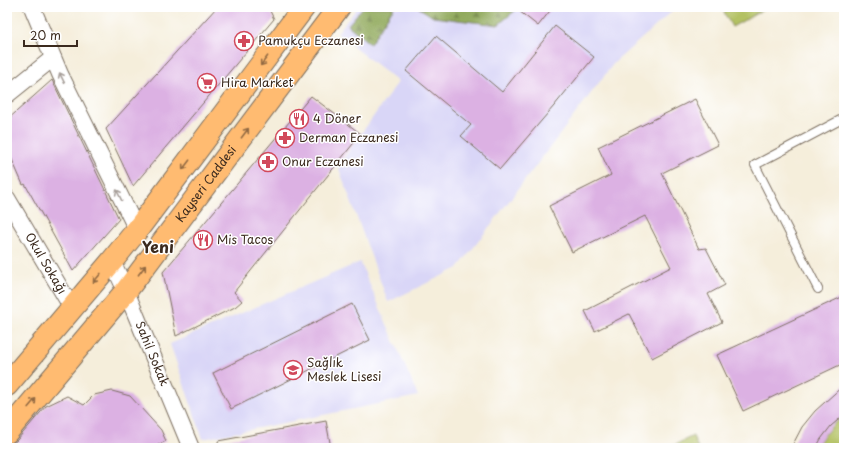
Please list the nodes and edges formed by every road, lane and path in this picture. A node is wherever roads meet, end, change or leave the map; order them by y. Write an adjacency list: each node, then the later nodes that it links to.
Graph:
1 (32, 7): 4 (street)
2 (339, 7): 11 (main road, Kayseri Caddesi, one-way to 2)
3 (300, 9): 8 (main road, one-way to 8)
4 (53, 58): 5 (street); 8 (street, one-way to 4)
5 (7, 95)
6 (844, 118): 10 (lane)
7 (7, 198): 12 (street, Okul Sokağı)
8 (136, 230): 9 (main road)
9 (112, 261): 11 (street, Sahil Sokak); 12 (main road, one-way to 12)
10 (818, 289)
11 (126, 291): 14 (main road, Kayseri Caddesi, one-way to 11); 15 (street, Sahil Sokak)
12 (72, 308): 13 (main road)
13 (7, 385)
14 (7, 432)
15 (191, 448)

